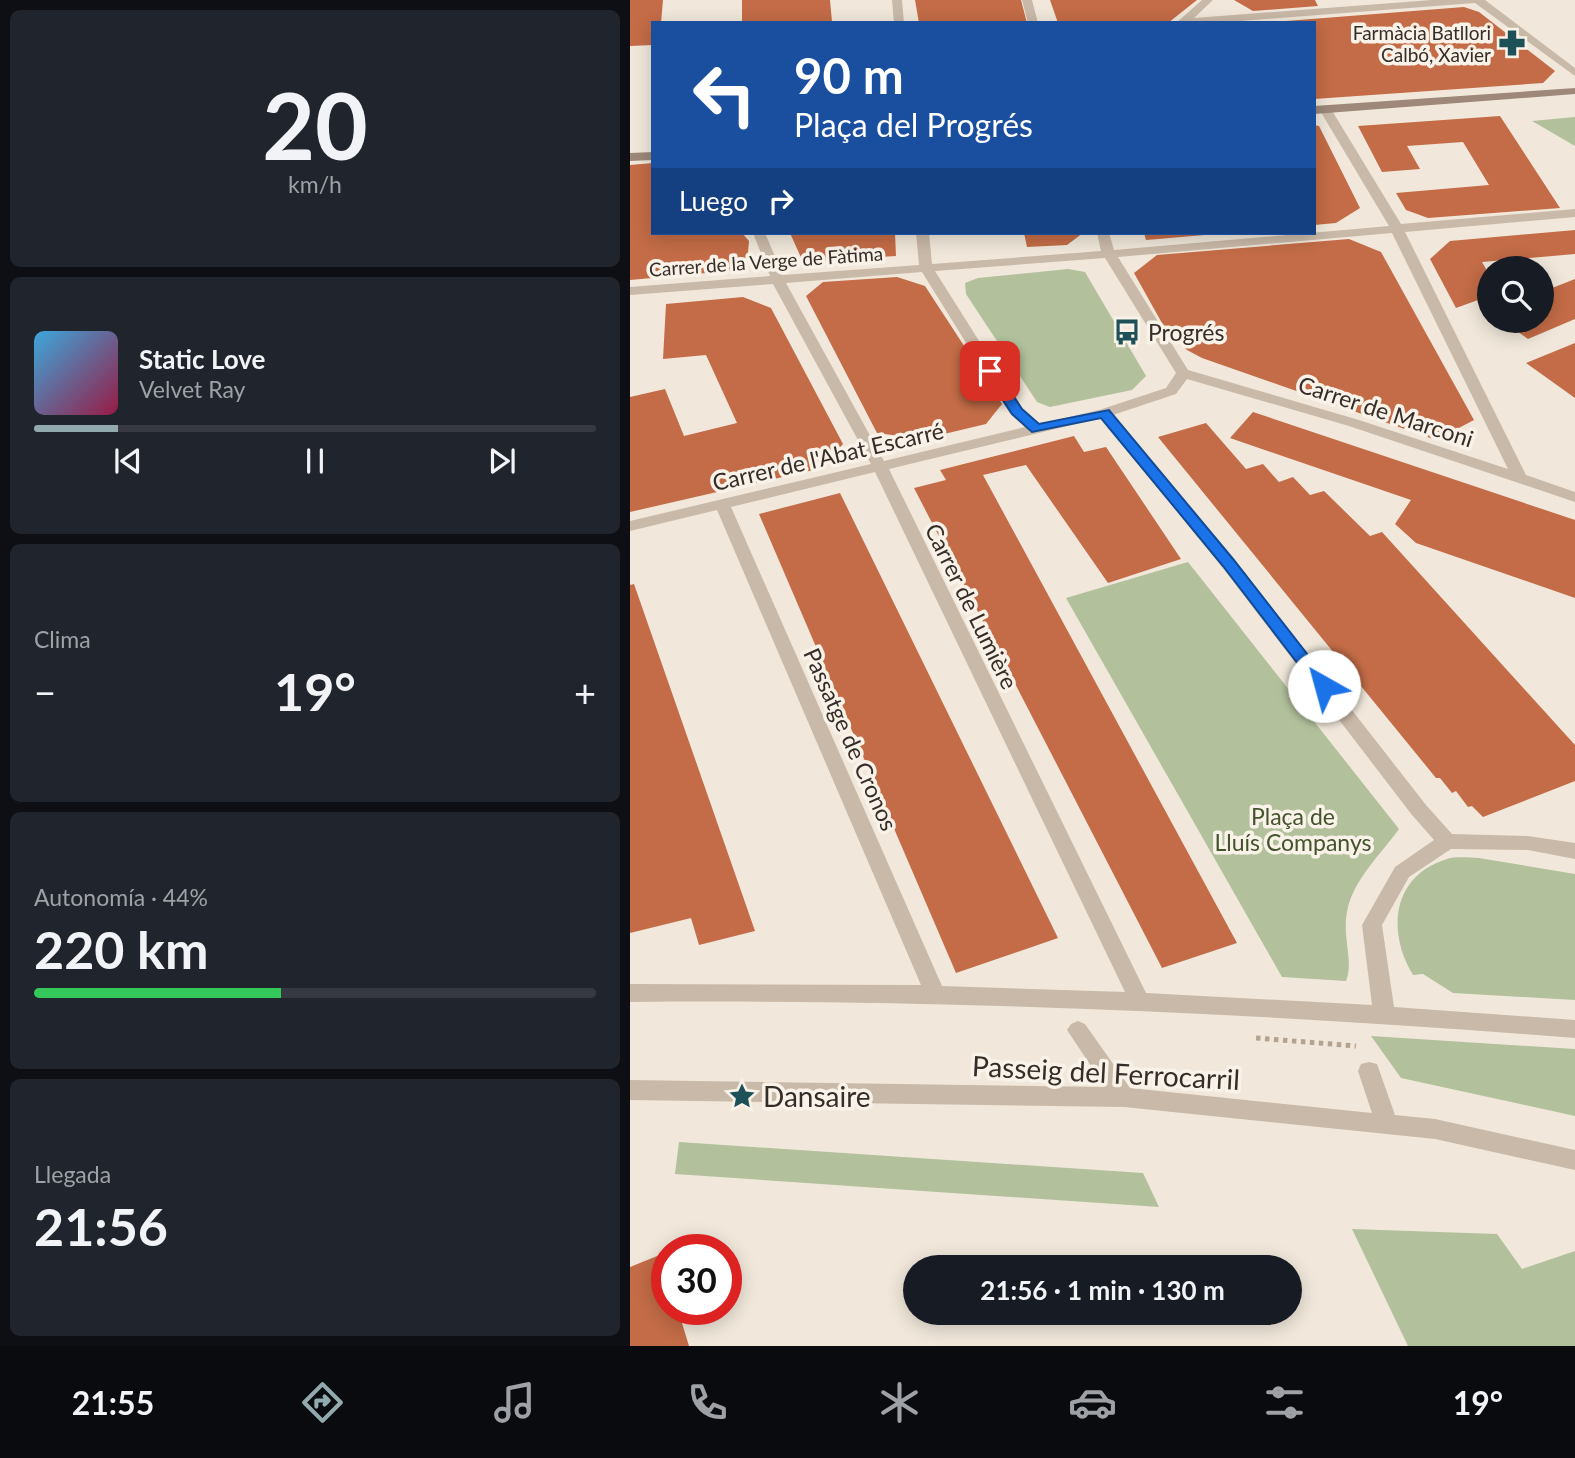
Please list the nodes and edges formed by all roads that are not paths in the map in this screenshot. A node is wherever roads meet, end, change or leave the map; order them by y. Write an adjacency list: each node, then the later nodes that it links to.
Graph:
1 (897, 0): 5 (street)
2 (1027, 0): 6 (street)
3 (1208, 0): 7 (street)
4 (1476, 0): 8 (street); 9 (street)
5 (900, 21)
6 (1032, 21)
7 (1182, 21)
8 (1194, 21)
9 (1575, 73)
10 (1575, 91): 11 (street)
11 (1320, 109): 15 (street)
12 (651, 156): 13 (street)
13 (630, 157)
14 (1575, 214): 15 (street, Carrer de la Verge de Fàtima)
15 (1396, 227): 20 (street, Carrer de la Verge de Fàtima); 29 (street)
16 (760, 235): 23 (street, Carrer de Lumière)
17 (922, 235): 22 (street)
18 (1104, 235): 21 (street)
19 (1311, 235): 21 (street, Carrer de la Verge de Fàtima)
20 (1316, 235)
21 (1109, 254): 22 (street, Carrer de la Verge de Fàtima); 25 (street)
22 (926, 268): 23 (street, Carrer de la Verge de Fàtima); 27 (street)
23 (777, 278): 24 (street, Carrer de la Verge de Fàtima); 28 (street, Carrer de Lumière)
24 (630, 291)
25 (1183, 373): 26 (street, Carrer de l'Abat Escarré); 29 (street, Carrer de Marconi)
26 (1104, 413): 27 (street, Carrer de l'Abat Escarré); 33 (street)
27 (1037, 429): 28 (street, Carrer de l'Abat Escarré)
28 (880, 467): 31 (street, Carrer de l'Abat Escarré); 37 (street, Carrer de Lumière)
29 (1520, 478): 30 (street, Carrer de Marconi)
30 (1575, 497)
31 (722, 504): 32 (street, Carrer de l'Abat Escarré); 36 (street, Passatge de Cronos)
32 (630, 526)
33 (1447, 841): 34 (street); 38 (street)
34 (1575, 851)
35 (630, 993): 36 (street)
36 (935, 993): 37 (street)
37 (1140, 1001): 38 (street)
38 (1384, 1013): 39 (street)
39 (1575, 1029)
40 (1078, 1031): 43 (street)
41 (1369, 1071): 44 (street)
42 (630, 1090): 43 (street, Passeig del Ferrocarril)
43 (1124, 1097): 44 (street, Passeig del Ferrocarril)
44 (1386, 1122): 45 (street, Passeig del Ferrocarril)
45 (1575, 1160)

